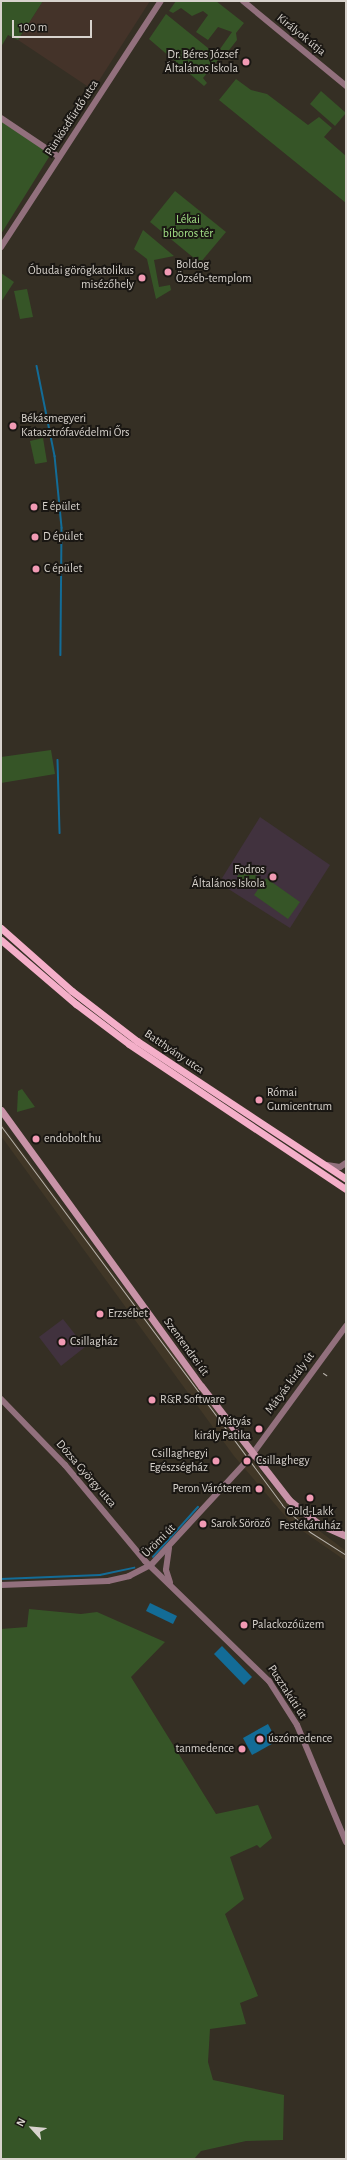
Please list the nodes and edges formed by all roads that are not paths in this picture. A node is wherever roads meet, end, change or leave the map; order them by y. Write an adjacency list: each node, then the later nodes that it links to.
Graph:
1 (161, 1): 5 (street, Pünkösdfürdő utca)
2 (243, 1): 3 (street, Királyok útja)
3 (346, 86)
4 (1, 118): 5 (street)
5 (59, 157): 6 (street, Pünkösdfürdő utca)
6 (1, 246)
7 (1, 928): 11 (main road, Batthyány utca)
8 (1, 940): 13 (main road, Batthyány utca)
9 (1, 1110): 16 (main road, Szentendrei út)
10 (346, 1163): 11 (street)
11 (322, 1164): 12 (main road, Batthyány utca)
12 (346, 1179)
13 (346, 1189)
14 (346, 1326): 16 (street, Mátyás király út)
15 (1, 1399): 19 (street, Dózsa György utca)
16 (252, 1452): 17 (main road, Szentendrei út); 18 (street, Ürömi út)
17 (346, 1536)
18 (169, 1548): 19 (street, Ürömi út); 20 (street)
19 (151, 1565): 20 (street, Pusztakúti út); 21 (street, Ürömi út)
20 (170, 1582): 22 (street, Pusztakúti út)
21 (1, 1585)
22 (346, 1842)

